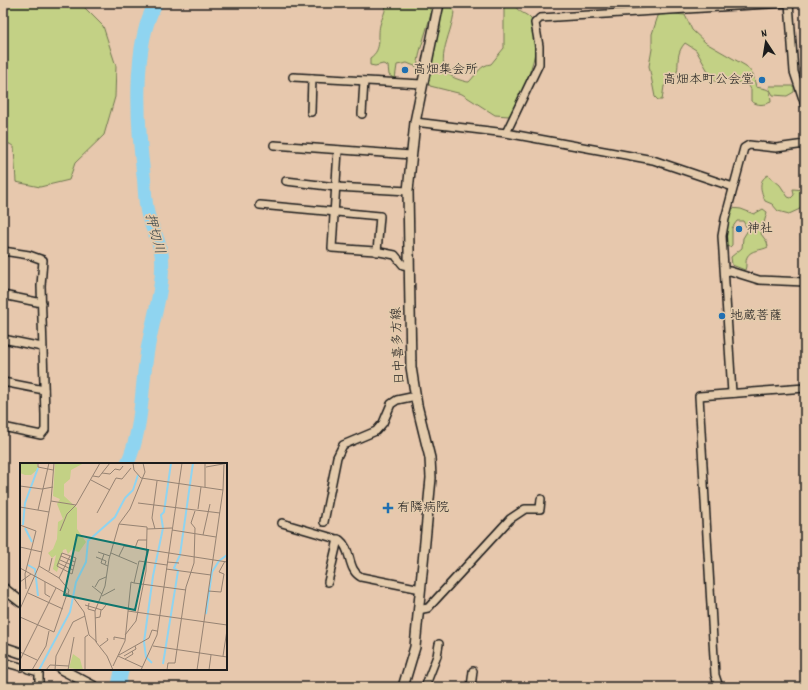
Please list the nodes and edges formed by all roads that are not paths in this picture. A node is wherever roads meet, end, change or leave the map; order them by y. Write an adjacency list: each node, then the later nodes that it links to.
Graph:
1 (439, 3): 7 (main road, 日中喜多方線)
2 (788, 3): 3 (street); 8 (street)
3 (666, 6): 12 (street)
4 (293, 77): 5 (street)
5 (312, 78): 6 (street); 9 (street)
6 (364, 81): 7 (street); 10 (street)
7 (422, 84): 11 (main road, 日中喜多方線)
8 (805, 105)
9 (311, 112)
10 (362, 114)
11 (415, 122): 12 (street); 16 (main road, 日中喜多方線)
12 (506, 133): 19 (street)
13 (805, 144): 19 (street)
14 (274, 145): 15 (street)
15 (338, 150): 16 (street); 18 (street)
16 (411, 155): 20 (main road, 日中喜多方線)
17 (286, 181): 18 (street)
18 (336, 187): 20 (street); 22 (street)
19 (733, 187): 26 (street)
20 (408, 191): 25 (main road, 日中喜多方線)
21 (260, 205): 22 (street)
22 (334, 211): 24 (street); 24 (street)
23 (3, 251): 29 (street)
24 (377, 252): 25 (street)
25 (409, 266): 36 (main road, 日中喜多方線)
26 (726, 272): 27 (street); 35 (street)
27 (805, 282)
28 (3, 295): 29 (street)
29 (42, 303): 31 (street)
30 (3, 339): 31 (street)
31 (42, 347): 34 (street)
32 (3, 382): 34 (street)
33 (805, 388): 35 (street)
34 (44, 390): 37 (street)
35 (732, 393): 60 (street)
36 (416, 396): 39 (street); 44 (main road, 日中喜多方線)
37 (3, 427)
38 (541, 499): 46 (street)
39 (324, 522)
40 (282, 523): 41 (street)
41 (338, 539): 42 (street); 44 (street)
42 (328, 582)
43 (3, 588): 45 (main road)
44 (420, 589): 46 (main road, 日中喜多方線)
45 (20, 601)
46 (418, 610): 57 (main road, 日中喜多方線)
47 (440, 644): 58 (street)
48 (3, 647): 49 (main road)
49 (20, 653)
50 (3, 662): 51 (street)
51 (20, 667)
52 (32, 670): 55 (street)
53 (64, 670): 56 (main road)
54 (473, 671): 59 (street)
55 (39, 687)
56 (95, 687)
57 (403, 687)
58 (425, 687)
59 (471, 687)
60 (719, 687)

